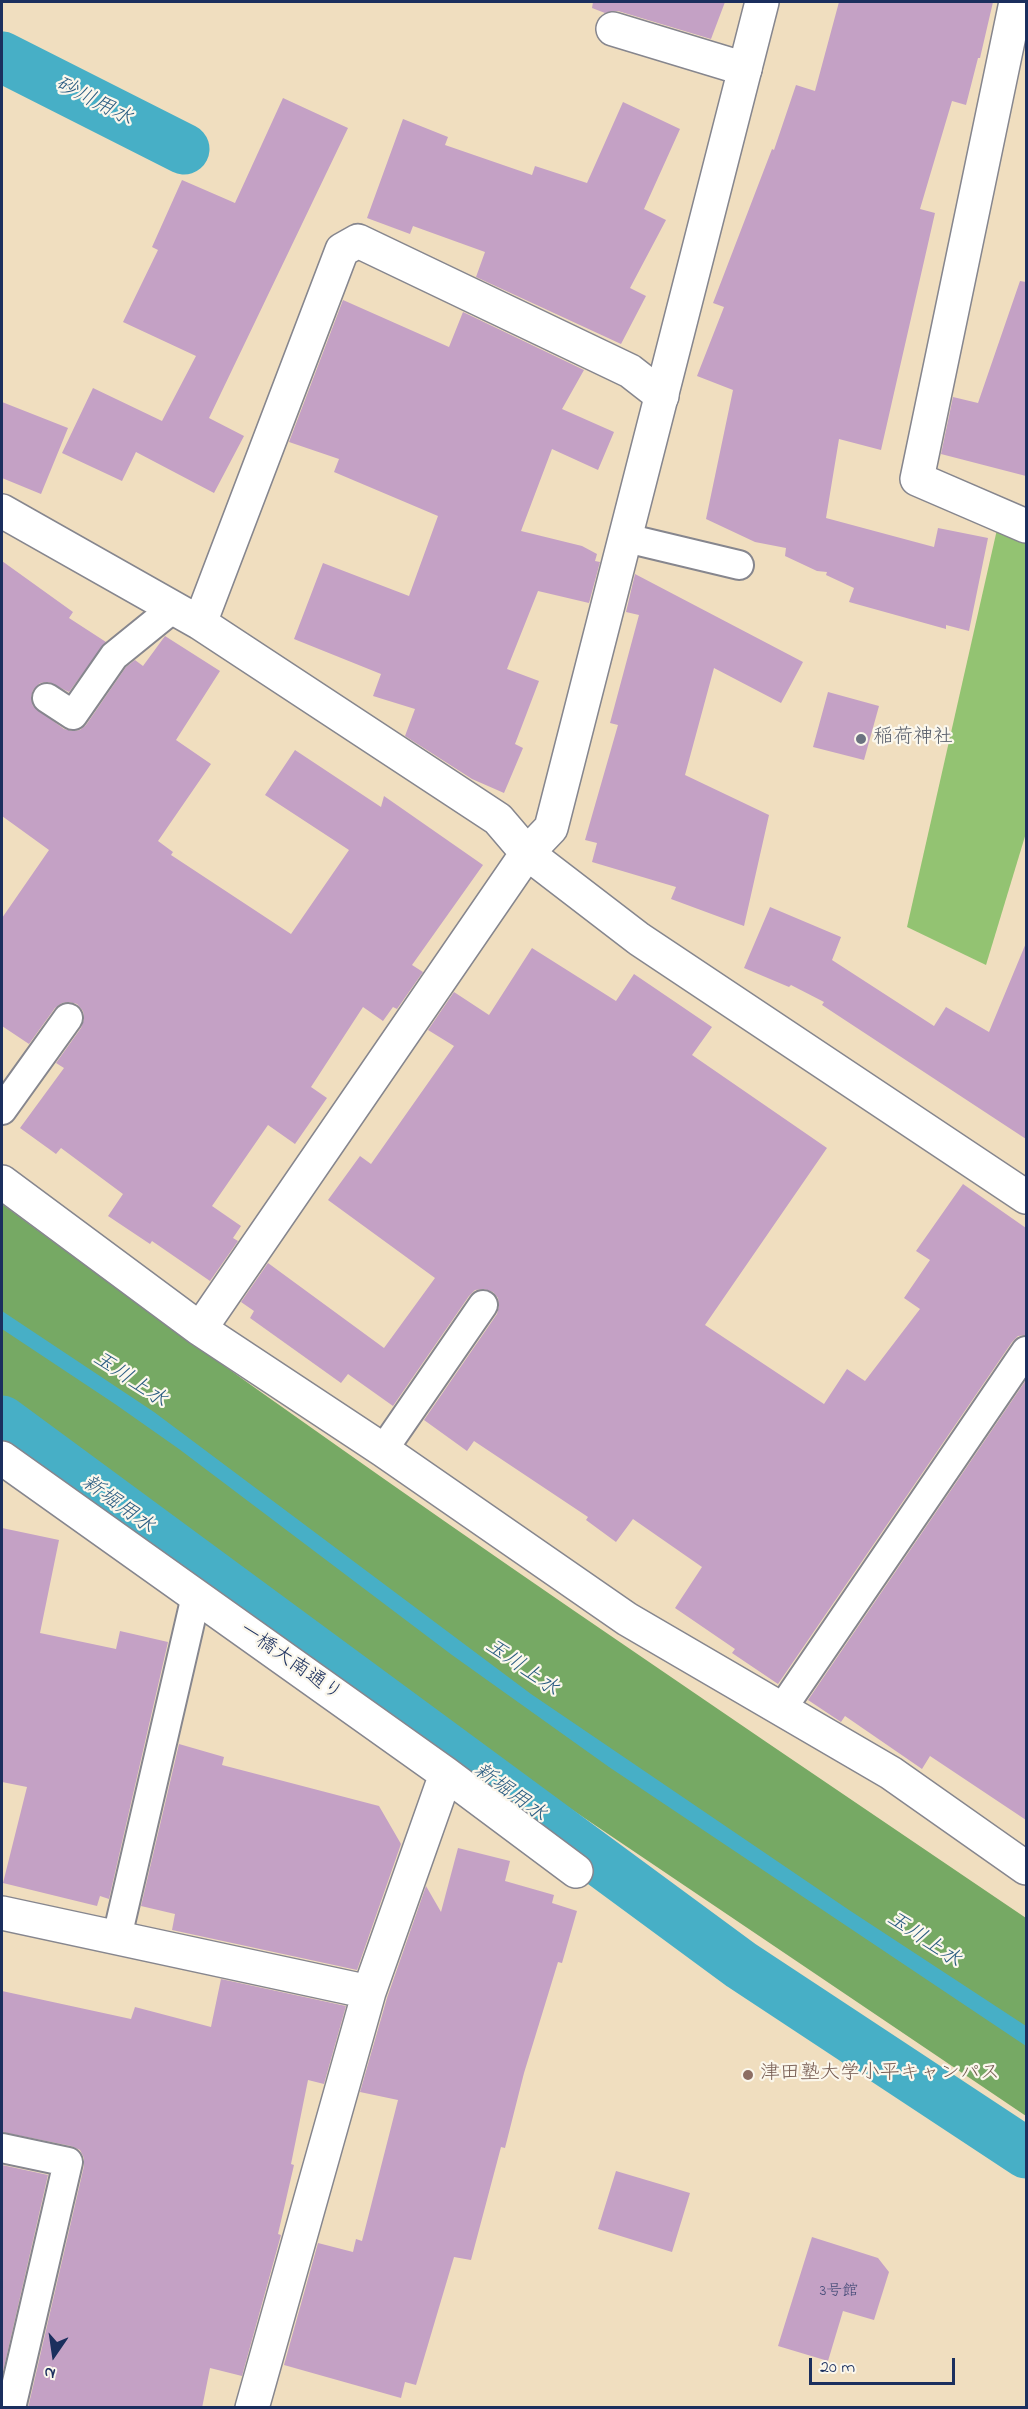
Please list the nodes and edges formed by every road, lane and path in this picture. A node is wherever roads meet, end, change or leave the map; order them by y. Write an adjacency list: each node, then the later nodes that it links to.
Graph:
1 (762, 2): 4 (street)
2 (1016, 2): 7 (street)
3 (613, 29): 4 (street)
4 (745, 69): 5 (street)
5 (662, 396): 8 (street); 10 (street)
6 (2, 511): 10 (street)
7 (1026, 526)
8 (626, 538): 9 (lane); 12 (street)
9 (739, 565)
10 (186, 616): 11 (lane); 12 (street)
11 (47, 698)
12 (527, 853): 16 (street); 18 (street)
13 (68, 1018): 14 (lane)
14 (2, 1110)
15 (2, 1182): 18 (street)
16 (1026, 1197)
17 (483, 1305): 20 (lane)
18 (200, 1329): 20 (street)
19 (1026, 1351): 23 (lane)
20 (383, 1450): 23 (street)
21 (2, 1458): 22 (street, 一橋大南通り)
22 (196, 1596): 24 (street, 一橋大南通り); 28 (lane)
23 (781, 1710): 25 (street)
24 (447, 1774): 26 (street, 一橋大南通り); 29 (street)
25 (1023, 1858)
26 (576, 1871)
27 (2, 1913): 28 (street)
28 (117, 1937): 29 (street)
29 (369, 1992): 32 (street)
30 (2, 2148): 31 (lane)
31 (11, 2408)
32 (252, 2408)

